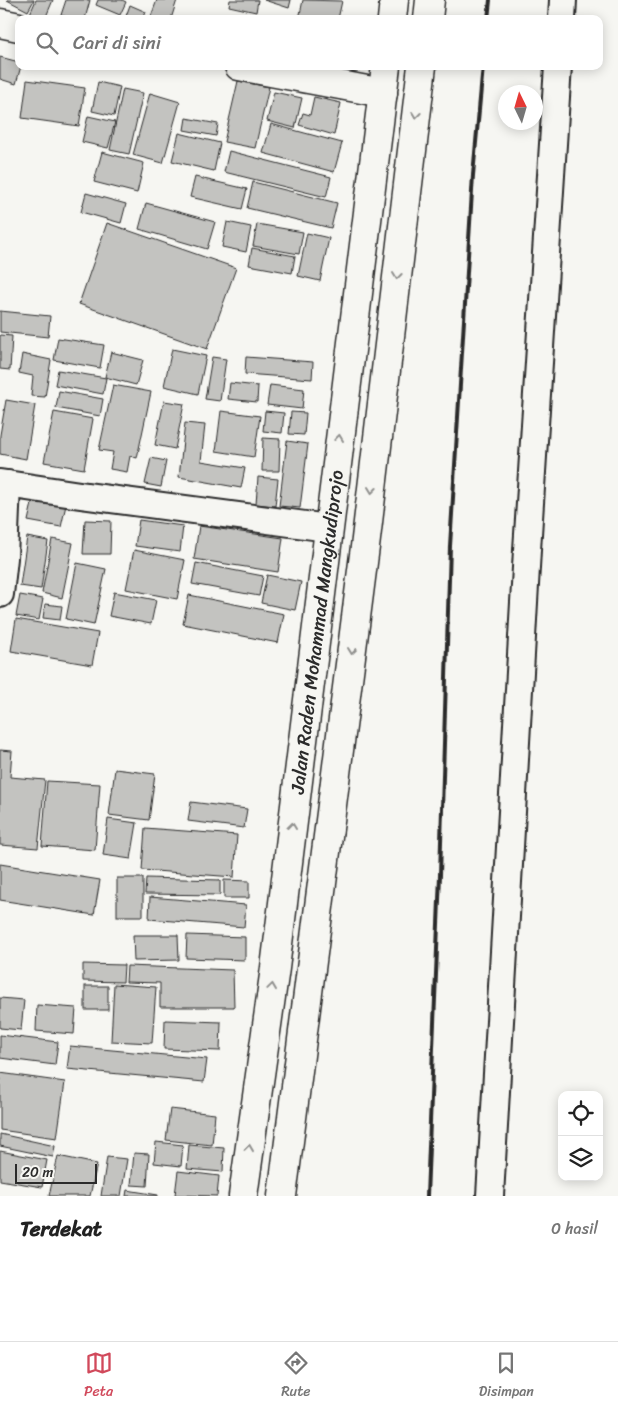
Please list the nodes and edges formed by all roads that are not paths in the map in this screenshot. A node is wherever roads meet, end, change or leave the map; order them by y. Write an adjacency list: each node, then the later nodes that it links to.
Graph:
1 (394, 0): 4 (main road)
2 (430, 0): 5 (main road)
3 (563, 0): 6 (street)
4 (392, 15)
5 (428, 15)
6 (562, 15)
7 (0, 23): 8 (main road)
8 (15, 26)
9 (260, 70): 13 (main road)
10 (386, 70): 13 (main road, Jalan Raden Mohammad Mangkudiprojo)
11 (422, 70): 18 (main road, Jalan Raden Mohammad Mangkudiprojo, one-way to 18)
12 (558, 70): 19 (street)
13 (383, 93): 15 (main road, Jalan Raden Mohammad Mangkudiprojo, one-way to 13)
14 (3, 483): 15 (street); 16 (street)
15 (328, 528): 17 (main road, Jalan Raden Mohammad Mangkudiprojo, one-way to 15)
16 (0, 594)
17 (244, 1187): 18 (main road)
18 (283, 1191)
19 (490, 1196)

